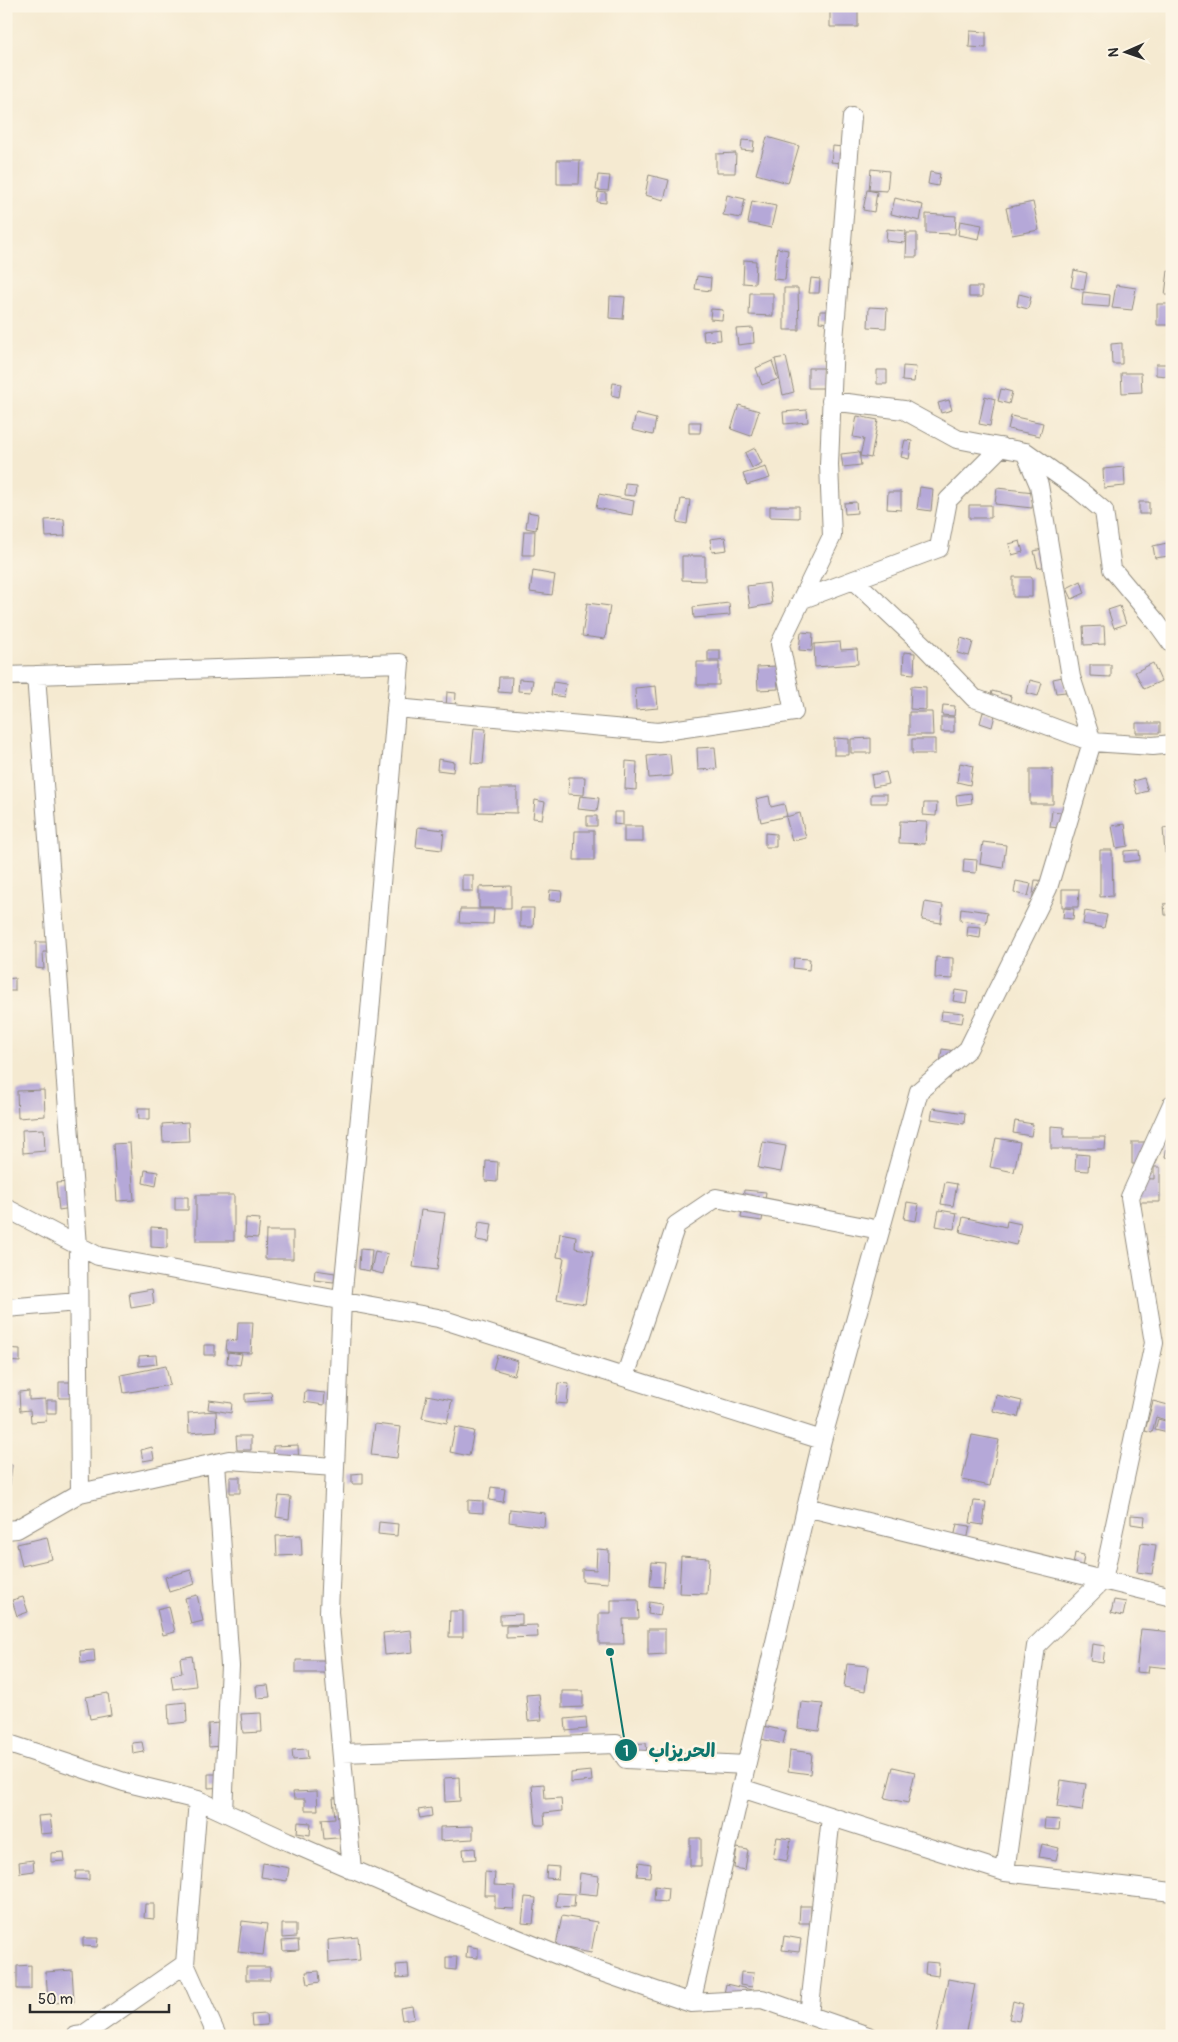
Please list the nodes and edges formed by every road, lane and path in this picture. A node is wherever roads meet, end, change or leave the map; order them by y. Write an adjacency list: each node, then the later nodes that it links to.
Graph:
1 (852, 117): 2 (street)
2 (831, 402): 3 (street); 6 (street)
3 (1000, 447): 4 (street); 5 (street)
4 (1025, 452): 7 (street); 11 (street)
5 (854, 580): 6 (street); 11 (street)
6 (803, 599): 10 (street)
7 (1172, 644)
8 (36, 675): 9 (street); 10 (street); 16 (street)
9 (6, 676)
10 (396, 708): 17 (street)
11 (1092, 742): 12 (street); 15 (street)
12 (1172, 744)
13 (1172, 1104): 27 (street)
14 (6, 1208): 16 (street)
15 (880, 1230): 20 (street); 21 (street)
16 (78, 1246): 17 (street); 18 (street)
17 (342, 1300): 20 (street); 23 (street)
18 (78, 1302): 19 (street); 24 (street)
19 (6, 1308)
20 (626, 1378): 21 (street)
21 (822, 1440): 25 (street)
22 (216, 1463): 23 (street); 24 (street); 34 (street)
23 (335, 1467): 30 (street)
24 (80, 1493): 26 (street)
25 (806, 1507): 27 (street); 31 (street)
26 (6, 1530)
27 (1103, 1580): 28 (street); 37 (street)
28 (1172, 1597)
29 (6, 1743): 33 (street)
30 (342, 1753): 31 (street); 36 (street)
31 (746, 1765): 32 (street)
32 (741, 1788): 35 (street); 40 (street)
33 (198, 1800): 34 (street); 39 (street)
34 (223, 1811): 36 (street)
35 (831, 1816): 37 (street); 41 (street)
36 (352, 1870): 40 (street)
37 (1005, 1872): 38 (street)
38 (1172, 1892)
39 (185, 1964): 42 (street); 43 (street)
40 (691, 2003): 41 (street)
41 (809, 2015): 44 (street)
42 (76, 2036)
43 (217, 2036)
44 (868, 2036)

